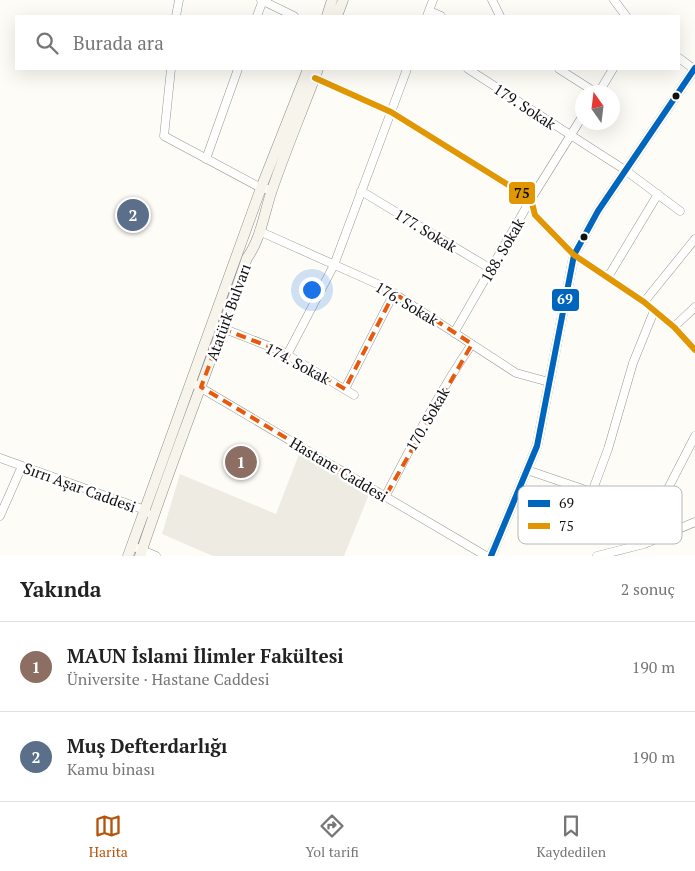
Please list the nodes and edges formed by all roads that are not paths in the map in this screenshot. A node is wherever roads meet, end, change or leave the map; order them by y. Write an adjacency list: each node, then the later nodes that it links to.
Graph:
1 (179, 0): 9 (street)
2 (262, 0): 10 (street); 11 (street)
3 (332, 0): 12 (main road)
4 (343, 0): 13 (main road)
5 (433, 0): 8 (street)
6 (492, 0): 14 (street)
7 (614, 0): 15 (street)
8 (428, 14)
9 (176, 15)
10 (257, 15)
11 (292, 15)
12 (327, 15)
13 (337, 15)
14 (500, 15)
15 (625, 15)
16 (680, 59): 17 (street)
17 (695, 69): 32 (street)
18 (171, 70): 31 (street)
19 (238, 70): 31 (street)
20 (308, 70): 33 (main road, Atatürk Bulvarı)
21 (407, 70): 28 (street)
22 (470, 70): 30 (street, 179. Sokak)
23 (561, 70): 26 (street)
24 (612, 70): 27 (street)
25 (317, 73): 28 (street); 33 (main road, Atatürk Bulvarı)
26 (584, 85)
27 (603, 85)
28 (391, 112): 34 (street); 36 (street)
29 (575, 128): 30 (street, 188. Sokak)
30 (570, 135): 32 (street, 179. Sokak); 36 (street, 188. Sokak)
31 (206, 159): 33 (street)
32 (625, 170): 35 (street, 179. Sokak); 40 (street)
33 (266, 189): 38 (main road, Atatürk Bulvarı); 48 (main road, Atatürk Bulvarı)
34 (361, 191): 41 (street); 42 (street, 177. Sokak)
35 (658, 194): 37 (street, 179. Sokak); 43 (street)
36 (531, 200): 40 (street); 42 (street, 188. Sokak)
37 (680, 210)
38 (259, 231): 41 (street, 176. Sokak); 50 (main road, Atatürk Bulvarı)
39 (695, 239): 45 (street)
40 (574, 255): 43 (street); 56 (street)
41 (334, 265): 44 (street, 176. Sokak); 54 (street)
42 (491, 269): 51 (street, 188. Sokak)
43 (608, 277): 45 (street)
44 (394, 293): 51 (street, 176. Sokak); 58 (street)
45 (644, 302): 47 (street)
46 (695, 307): 49 (street)
47 (654, 311): 49 (street); 66 (street)
48 (212, 324): 50 (street, 174. Sokak); 55 (main road, Atatürk Bulvarı)
49 (674, 327): 53 (street)
50 (223, 329): 54 (street, 174. Sokak); 57 (main road, Atatürk Bulvarı)
51 (454, 333): 52 (street, 176. Sokak)
52 (472, 344): 56 (street, 176. Sokak); 69 (street, 170. Sokak)
53 (695, 350)
54 (288, 355): 58 (street, 174. Sokak)
55 (191, 382): 57 (street, Hastane Caddesi); 70 (main road, Atatürk Bulvarı)
56 (549, 382): 63 (street)
57 (201, 387): 69 (street, Hastane Caddesi); 73 (main road, Atatürk Bulvarı)
58 (345, 389): 59 (street, 174. Sokak)
59 (354, 394)
60 (695, 436): 67 (street)
61 (0, 458): 62 (street, Sırrı Aşar Caddesi)
62 (22, 466): 70 (street, Sırrı Aşar Caddesi); 71 (street)
63 (527, 470): 64 (street); 65 (street)
64 (520, 486)
65 (574, 486)
66 (594, 486)
67 (670, 486)
68 (518, 492): 79 (street)
69 (385, 496): 78 (street, Hastane Caddesi)
70 (145, 510): 73 (street, Sırrı Aşar Caddesi); 76 (main road, Atatürk Bulvarı)
71 (0, 516)
72 (695, 522): 74 (street)
73 (151, 524): 76 (main road, Atatürk Bulvarı)
74 (682, 528)
75 (642, 544): 80 (street)
76 (135, 552): 77 (street)
77 (156, 556)
78 (486, 556)
79 (491, 556)
80 (597, 556)

